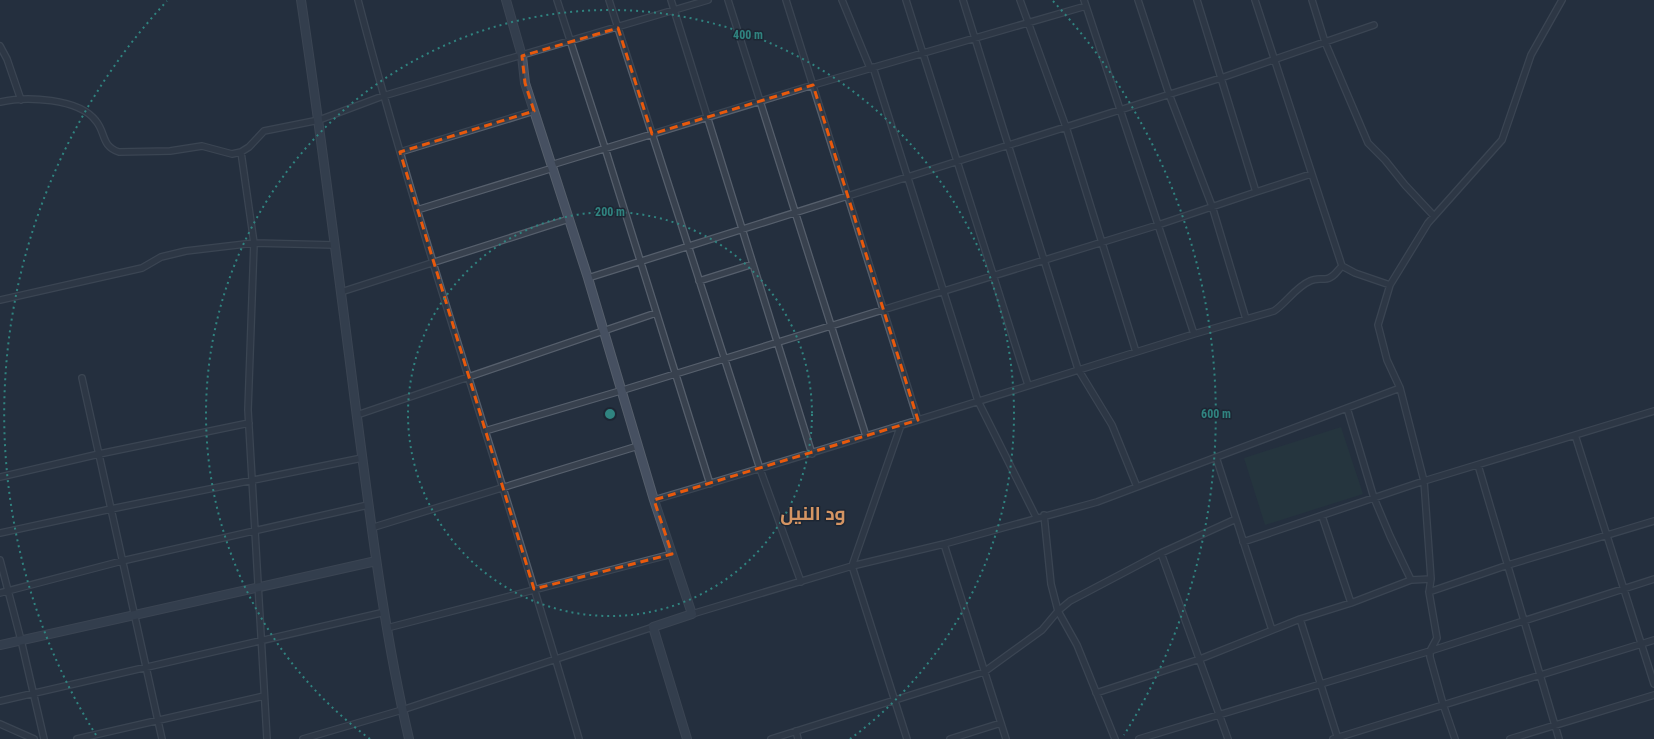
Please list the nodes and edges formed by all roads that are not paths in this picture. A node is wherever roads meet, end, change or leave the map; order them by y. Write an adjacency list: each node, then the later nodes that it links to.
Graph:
1 (301, 0): 43 (street)
2 (358, 0): 36 (street)
3 (506, 0): 30 (street)
4 (557, 0): 26 (street)
5 (609, 0): 24 (street)
6 (671, 0): 21 (street)
7 (708, 0): 21 (street)
8 (728, 0): 38 (street)
9 (786, 0): 34 (street)
10 (842, 0): 32 (street)
11 (906, 0): 29 (street)
12 (963, 0): 25 (street)
13 (1020, 0): 22 (street)
14 (1084, 0): 20 (street)
15 (1138, 0): 35 (street)
16 (1197, 0): 33 (street)
17 (1255, 0): 31 (street)
18 (1312, 0): 27 (street)
19 (1562, 0): 59 (street)
20 (1086, 6): 22 (street); 40 (street)
21 (674, 11): 24 (street); 42 (street)
22 (1027, 23): 25 (street); 44 (street)
23 (1374, 25): 27 (street)
24 (618, 28): 26 (street); 45 (street)
25 (974, 38): 29 (street); 46 (street)
26 (570, 42): 30 (street); 47 (street)
27 (1325, 42): 31 (street); 59 (street)
28 (0, 46): 37 (street)
29 (923, 53): 32 (street); 50 (street)
30 (522, 56): 36 (street); 41 (street)
31 (1275, 59): 33 (street); 52 (street)
32 (872, 68): 34 (street); 53 (street)
33 (1221, 78): 35 (street); 54 (street)
34 (813, 85): 38 (street); 55 (street)
35 (1169, 94): 40 (street); 56 (street)
36 (383, 96): 43 (street); 49 (street)
37 (21, 100): 39 (street); 48 (street)
38 (760, 101): 42 (street); 58 (street)
39 (0, 102)
40 (1120, 109): 44 (street); 61 (street)
41 (534, 111): 49 (street); 51 (street)
42 (707, 117): 45 (street); 62 (street)
43 (319, 120): 48 (street); 65 (street)
44 (1066, 127): 46 (street); 63 (street)
45 (652, 134): 47 (street); 66 (street)
46 (1008, 145): 50 (street); 67 (street)
47 (605, 148): 51 (street); 68 (street)
48 (241, 152): 64 (street)
49 (400, 152): 57 (street)
50 (957, 161): 53 (street); 72 (street)
51 (552, 166): 57 (street); 60 (street)
52 (1311, 174): 54 (street); 71 (street)
53 (908, 177): 55 (street); 76 (street)
54 (1256, 192): 56 (street)
55 (848, 196): 58 (street); 79 (street)
56 (1212, 206): 61 (street); 81 (street)
57 (417, 210): 69 (street)
58 (795, 213): 62 (street); 82 (street)
59 (1434, 216): 75 (street)
60 (569, 219): 69 (street); 73 (street)
61 (1158, 225): 63 (street); 84 (street)
62 (742, 230): 66 (street); 70 (street)
63 (1102, 242): 67 (street); 86 (street)
64 (254, 243): 65 (street); 78 (street); 100 (street)
65 (335, 245): 77 (street)
66 (688, 247): 68 (street); 74 (street)
67 (1044, 259): 72 (street); 88 (street)
68 (640, 262): 73 (street); 80 (street)
69 (433, 263): 77 (street); 91 (street)
70 (753, 264): 74 (street); 85 (street)
71 (1342, 266): 75 (street); 81 (street)
72 (993, 275): 76 (street); 92 (street)
73 (588, 278): 83 (street)
74 (699, 281): 87 (street)
75 (1390, 285): 93 (street)
76 (943, 290): 79 (street); 95 (street)
77 (341, 292): 98 (street)
78 (0, 300)
79 (883, 309): 82 (street); 99 (street)
80 (656, 313): 83 (street); 89 (street)
81 (1246, 319): 84 (street)
82 (831, 325): 85 (street); 104 (street)
83 (603, 331): 91 (street); 94 (street)
84 (1194, 334): 86 (street)
85 (777, 342): 87 (street); 107 (street)
86 (1136, 352): 88 (street)
87 (724, 358): 89 (street); 111 (street)
88 (1078, 369): 92 (street); 116 (street)
89 (675, 374): 94 (street); 115 (street)
90 (82, 378): 106 (street)
91 (468, 378): 98 (street); 102 (street)
92 (1028, 385): 95 (street)
93 (1400, 388): 96 (street); 114 (street)
94 (620, 391): 102 (street); 105 (street)
95 (978, 401): 99 (street); 124 (street)
96 (1347, 408): 109 (street); 118 (street)
97 (1654, 411): 103 (street)
98 (357, 415): 108 (street)
99 (918, 420): 101 (street)
100 (249, 423): 106 (street); 113 (street)
101 (902, 425): 104 (street); 139 (street)
102 (485, 431): 117 (street)
103 (1574, 435): 110 (street); 130 (street)
104 (866, 436): 107 (street)
105 (638, 446): 117 (street); 119 (street)
106 (99, 454): 112 (street); 121 (street)
107 (812, 454): 111 (street)
108 (362, 458): 113 (street); 120 (street)
109 (1216, 458): 116 (street); 125 (street)
110 (1478, 465): 114 (street); 138 (street)
111 (760, 469): 115 (street); 143 (street)
112 (0, 477)
113 (252, 480): 121 (street); 128 (street)
114 (1424, 481): 118 (street); 142 (street)
115 (710, 484): 119 (street)
116 (1137, 487): 122 (street)
117 (502, 488): 127 (street); 145 (street)
118 (1374, 498): 123 (street); 141 (street)
119 (654, 500): 134 (street)
120 (368, 505): 127 (street); 128 (street)
121 (111, 508): 129 (street); 136 (street)
122 (1044, 515): 124 (street); 151 (street)
123 (1322, 516): 131 (street); 150 (street)
124 (1036, 518): 132 (street)
125 (1236, 519): 131 (street); 133 (street)
126 (1654, 521): 130 (street)
127 (371, 528): 137 (street)
128 (255, 531): 136 (street); 144 (street)
129 (0, 533)
130 (1606, 536): 138 (street); 146 (street)
131 (1243, 542): 159 (street)
132 (944, 544): 139 (street); 169 (street)
133 (1161, 553): 151 (street); 167 (street)
134 (672, 554): 145 (street); 153 (street)
135 (0, 560): 147 (street)
136 (122, 561): 147 (street); 154 (street)
137 (376, 561): 144 (street); 152 (street)
138 (1508, 565): 148 (street); 156 (street)
139 (852, 566): 143 (street); 177 (street)
140 (1654, 579): 146 (street)
141 (1411, 580): 142 (street); 150 (street)
142 (1431, 580): 148 (street)
143 (801, 582): 153 (street)
144 (258, 587): 154 (street); 162 (street)
145 (534, 589): 158 (street); 166 (street)
146 (1623, 589): 156 (street); 163 (street)
147 (8, 591): 149 (street); 160 (street)
148 (1429, 592): 165 (street)
149 (0, 593)
150 (1351, 603): 155 (street)
151 (1058, 611): 169 (street); 173 (street)
152 (385, 612): 158 (street); 162 (street)
153 (692, 614): 157 (street)
154 (134, 615): 160 (street); 168 (street)
155 (1300, 619): 159 (street); 171 (street)
156 (1524, 620): 165 (street); 170 (street)
157 (653, 626): 166 (street); 196 (street)
158 (387, 628): 180 (street)
159 (1272, 630): 167 (street)
160 (21, 640): 164 (street); 174 (street)
161 (1654, 640): 163 (street)
162 (261, 641): 168 (street); 176 (street)
163 (1641, 644): 170 (street); 172 (street)
164 (0, 645)
165 (1430, 651): 171 (street); 179 (street)
166 (556, 659): 180 (street); 195 (street)
167 (1200, 659): 173 (street); 181 (street)
168 (146, 668): 174 (street); 182 (street)
169 (984, 672): 177 (street); 184 (street)
170 (1540, 675): 179 (street); 185 (street)
171 (1320, 683): 181 (street); 187 (street)
172 (1654, 684)
173 (1096, 693): 202 (street)
174 (34, 694): 178 (street); 189 (street)
175 (1654, 695): 185 (street)
176 (264, 696): 182 (street); 192 (street)
177 (895, 700): 186 (street); 199 (street)
178 (0, 701)
179 (1442, 704): 187 (street); 205 (street)
180 (402, 710): 193 (street); 194 (street)
181 (1220, 714): 203 (street); 204 (street)
182 (158, 720): 190 (street); 191 (street)
183 (0, 724): 188 (street)
184 (1001, 724): 200 (street); 201 (street)
185 (1555, 725): 206 (street); 207 (street)
186 (796, 731): 197 (street); 198 (street)
187 (1336, 738)
188 (34, 739)
189 (44, 739)
190 (77, 739)
191 (162, 739)
192 (267, 739)
193 (303, 739)
194 (409, 739)
195 (579, 739)
196 (687, 739)
197 (771, 739)
198 (798, 739)
199 (907, 739)
200 (950, 739)
201 (1006, 739)
202 (1115, 739)
203 (1139, 739)
204 (1228, 739)
205 (1455, 739)
206 (1510, 739)
207 (1559, 739)

